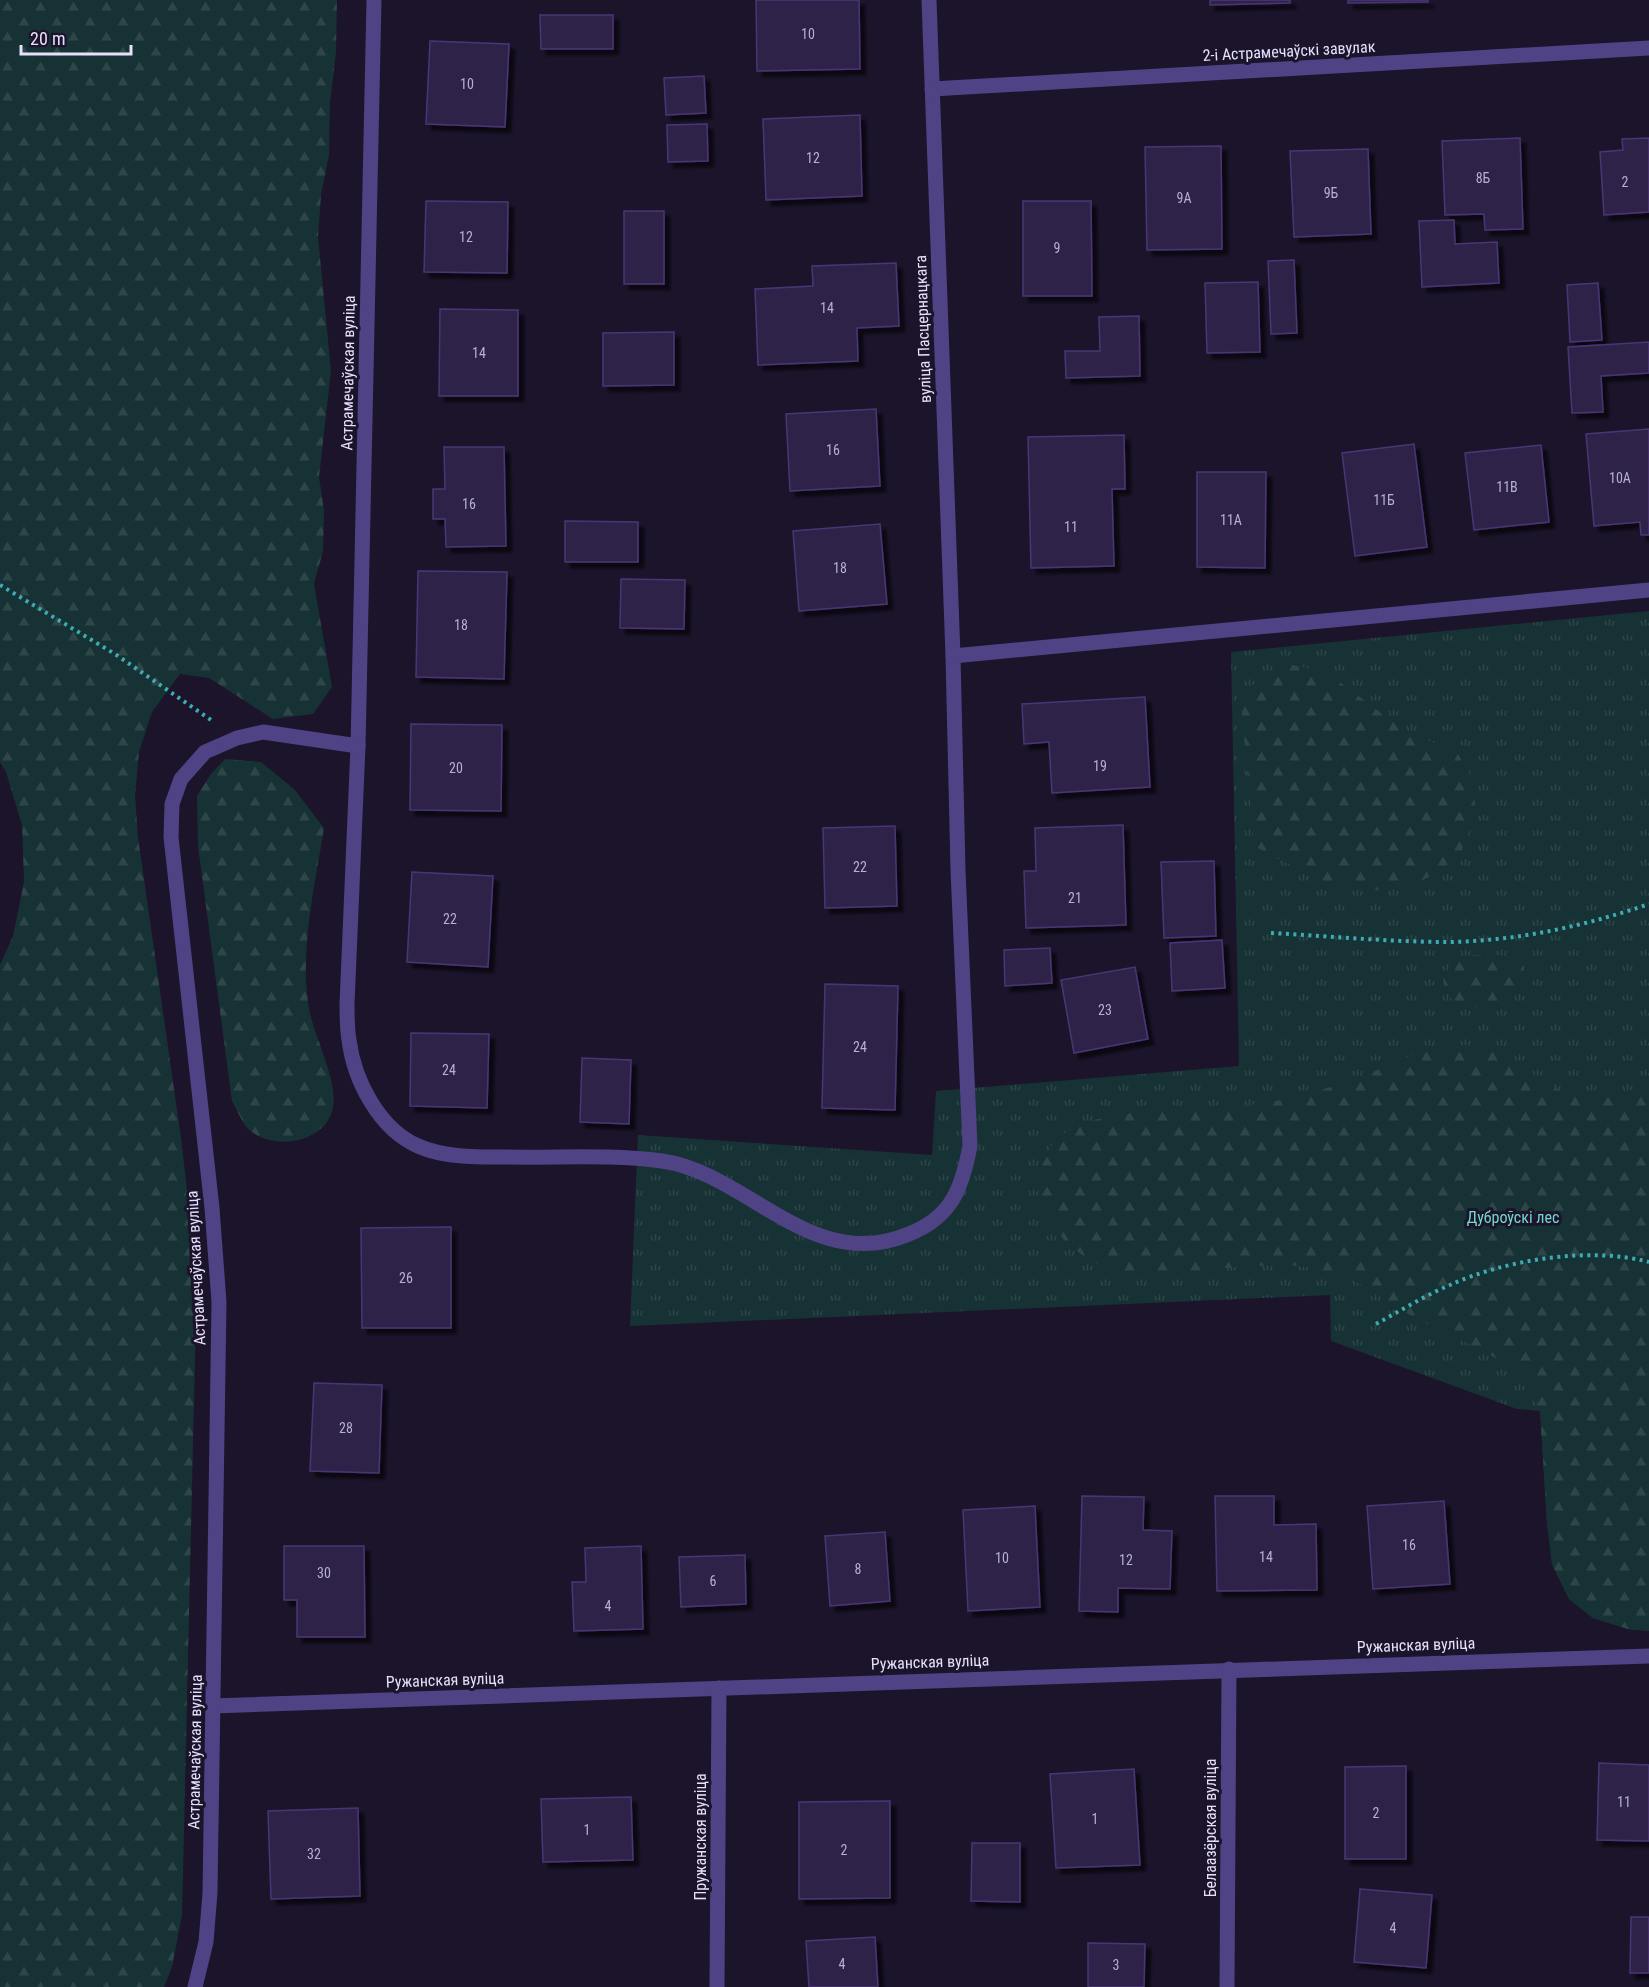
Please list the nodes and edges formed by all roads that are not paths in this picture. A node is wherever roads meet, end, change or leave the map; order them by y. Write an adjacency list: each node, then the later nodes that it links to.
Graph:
1 (374, 0): 7 (street, Астрамечаўская вуліца)
2 (929, 0): 4 (street, вуліца Пасцернацкага)
3 (1649, 48): 4 (street, 2-і Астрамечаўскі завулак)
4 (932, 89): 6 (street, вуліца Пасцернацкага)
5 (1649, 590): 6 (street)
6 (952, 656): 8 (street, вуліца Пасцернацкага)
7 (358, 746): 8 (street, Астрамечаўская вуліца); 12 (street, Астрамечаўская вуліца)
8 (477, 1157)
9 (1649, 1656): 10 (street, Ружанская вуліца)
10 (1229, 1669): 11 (street, Ружанская вуліца); 15 (street, Белаазёрская вуліца)
11 (719, 1688): 12 (street, Ружанская вуліца); 14 (street, Пружанская вуліца)
12 (213, 1706): 13 (street, Астрамечаўская вуліца)
13 (195, 1987)
14 (717, 1987)
15 (1227, 1987)

